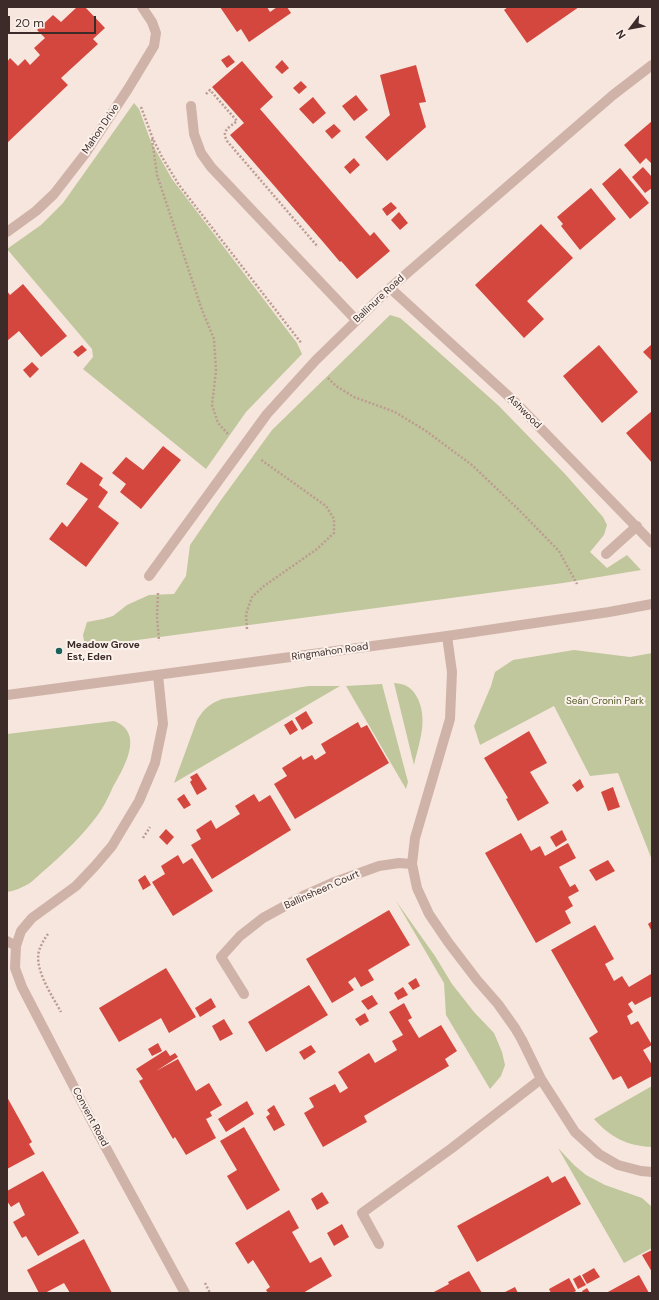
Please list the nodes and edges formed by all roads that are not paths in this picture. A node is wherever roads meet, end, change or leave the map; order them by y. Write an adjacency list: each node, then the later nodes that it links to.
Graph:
1 (142, 7): 4 (street, Mahon Drive)
2 (652, 65): 5 (street, Ballinure Road)
3 (191, 106): 6 (street)
4 (7, 232)
5 (390, 288): 6 (street, Ballinure Road); 7 (street, Ashwood)
6 (356, 320): 10 (street, Ballinure Road)
7 (637, 526): 8 (street, Ashwood); 9 (street)
8 (652, 543)
9 (606, 554)
10 (149, 576)
11 (652, 604): 12 (street, Ringmahon Road)
12 (447, 636): 13 (street, Ringmahon Road); 15 (street)
13 (158, 675): 14 (street, Ringmahon Road); 16 (street, Convent Road)
14 (7, 695)
15 (412, 864): 17 (street, Ballinsheen Court); 18 (street)
16 (10, 945): 21 (street, Convent Road)
17 (244, 994)
18 (541, 1080): 19 (street); 20 (street)
19 (652, 1172)
20 (379, 1244)
21 (185, 1293)

